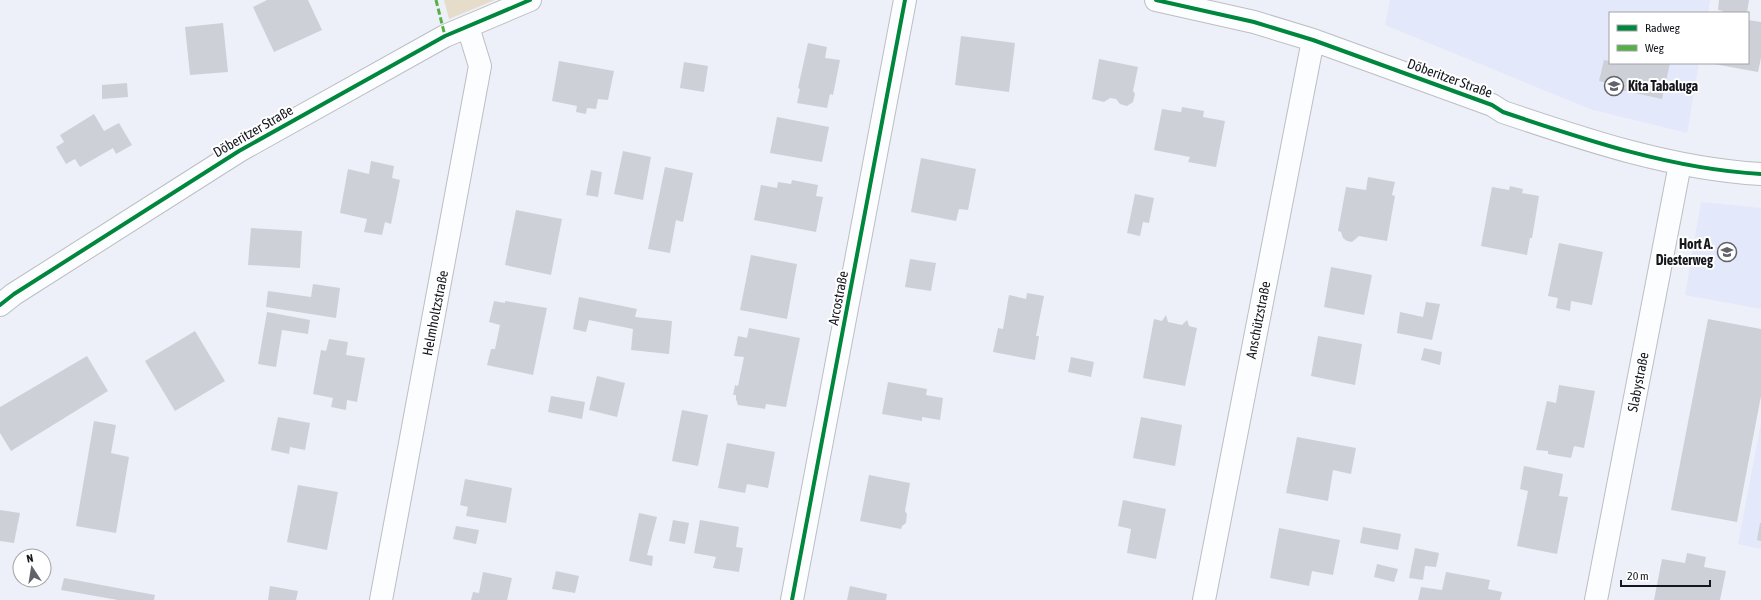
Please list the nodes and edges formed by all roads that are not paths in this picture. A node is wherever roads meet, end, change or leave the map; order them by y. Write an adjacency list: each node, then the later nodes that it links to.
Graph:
1 (530, 0): 5 (street, Döberitzer Straße)
2 (905, 0): 11 (street, Arcostraße)
3 (1156, 0): 4 (street, Döberitzer Straße)
4 (1189, 3): 6 (street, Döberitzer Straße)
5 (468, 27): 9 (street, Döberitzer Straße); 10 (street, Helmholtzstraße)
6 (1313, 40): 7 (street, Döberitzer Straße); 12 (street, Anschützstraße)
7 (1680, 164): 8 (street, Döberitzer Straße); 13 (street, Slabystraße)
8 (1761, 174)
9 (0, 305)
10 (381, 600)
11 (792, 600)
12 (1204, 600)
13 (1596, 600)

